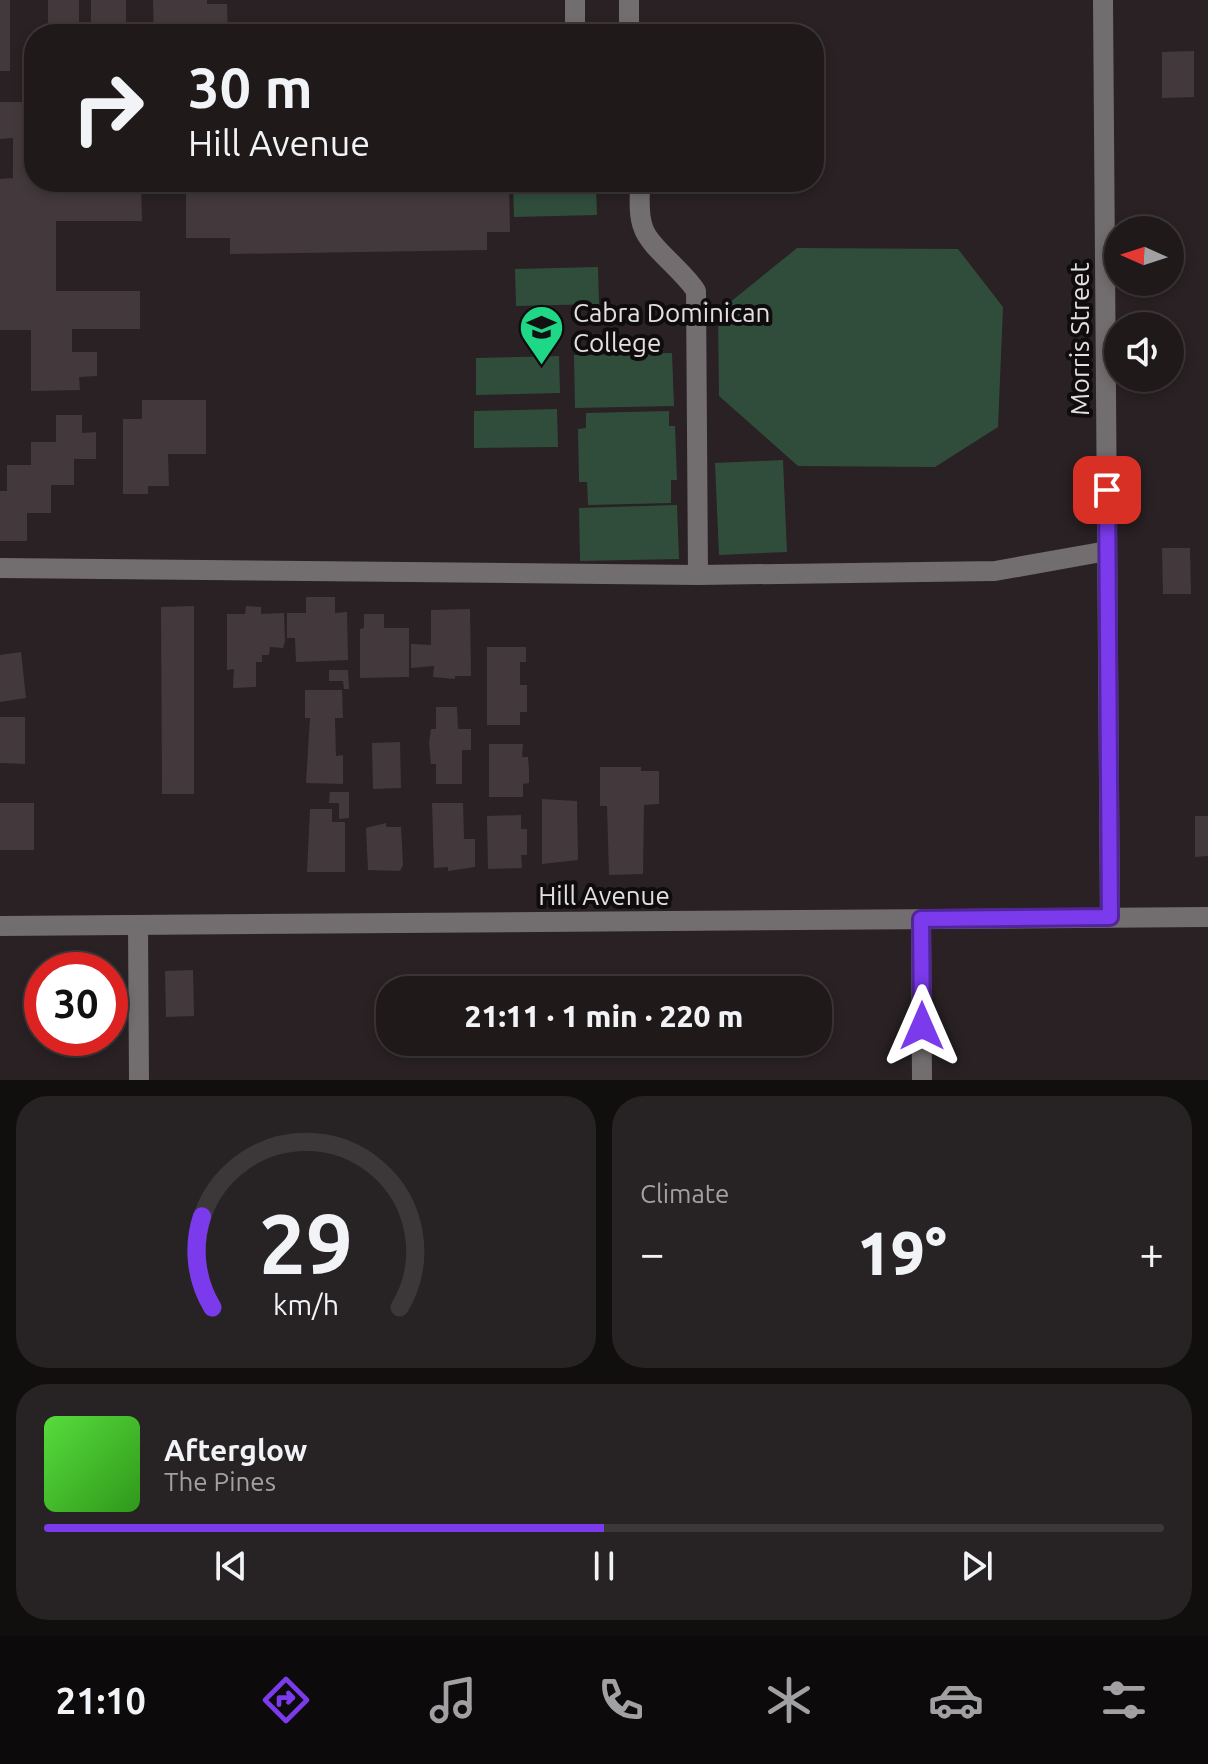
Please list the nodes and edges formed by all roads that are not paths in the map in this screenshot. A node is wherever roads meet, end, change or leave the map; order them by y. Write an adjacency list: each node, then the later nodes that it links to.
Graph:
1 (575, 0): 4 (street)
2 (629, 0): 5 (street)
3 (1103, 0): 7 (street, Morris Street)
4 (575, 24)
5 (629, 24)
6 (640, 192): 9 (street)
7 (1107, 551): 9 (street); 10 (street, Morris Street)
8 (0, 568): 9 (street)
9 (698, 575)
10 (1110, 917): 11 (street, Hill Avenue); 12 (street, Hill Avenue)
11 (1208, 917)
12 (921, 919): 13 (street, Hill Avenue); 16 (street)
13 (138, 925): 14 (street, Hill Avenue); 15 (street)
14 (0, 926)
15 (139, 1080)
16 (922, 1080)

